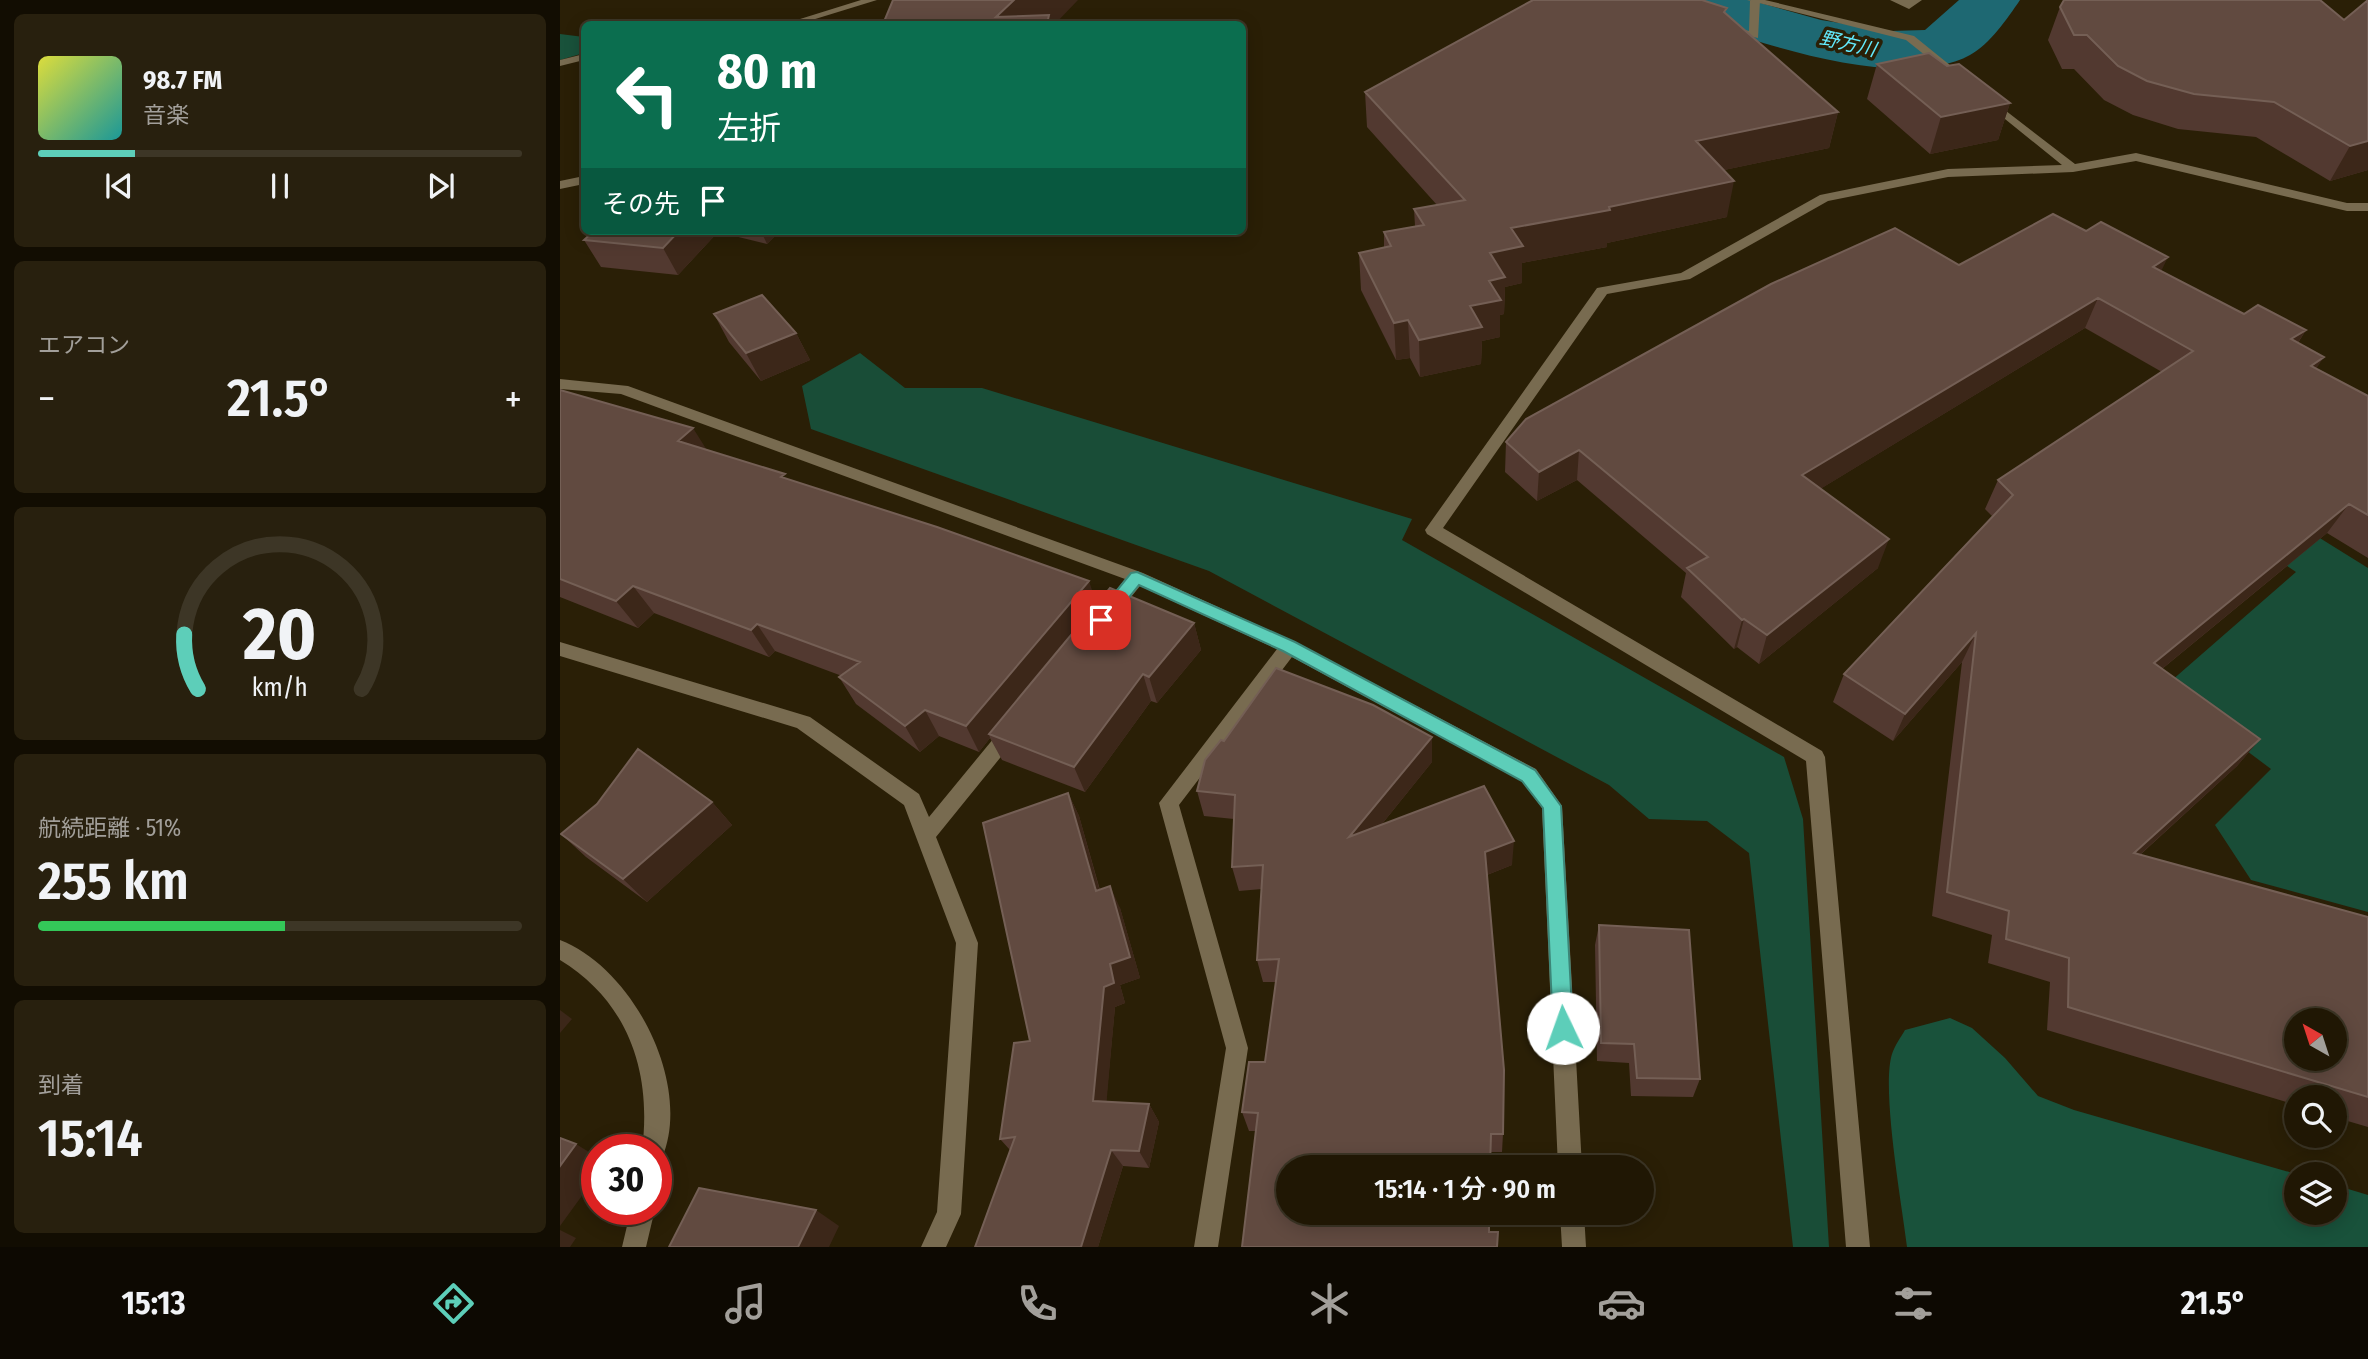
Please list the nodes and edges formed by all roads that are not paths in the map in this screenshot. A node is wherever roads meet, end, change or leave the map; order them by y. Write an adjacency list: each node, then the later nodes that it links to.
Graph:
1 (872, 0): 7 (street)
2 (1804, 0): 6 (street)
3 (1895, 0): 4 (street)
4 (1917, 0)
5 (1754, 1): 6 (street); 8 (street)
6 (1795, 9): 11 (street)
7 (799, 21)
8 (1717, 26)
9 (581, 58): 10 (street)
10 (560, 63)
11 (1958, 76)
12 (1979, 93): 13 (street)
13 (2073, 168): 16 (street); 35 (street)
14 (581, 181): 15 (street)
15 (560, 185)
16 (2368, 207)
17 (560, 384): 18 (street)
18 (588, 387): 19 (street); 20 (street)
19 (569, 401)
20 (1137, 577): 21 (street); 22 (street)
21 (1093, 631)
22 (1289, 647): 28 (street); 33 (street)
23 (560, 649): 25 (street)
24 (1022, 717): 25 (street)
25 (926, 835): 32 (street)
26 (560, 950): 27 (street)
27 (657, 1134)
28 (1569, 1155)
29 (639, 1225): 31 (street)
30 (1573, 1225): 34 (street)
31 (634, 1247)
32 (933, 1247)
33 (1206, 1247)
34 (1574, 1247)
35 (1858, 1247)

